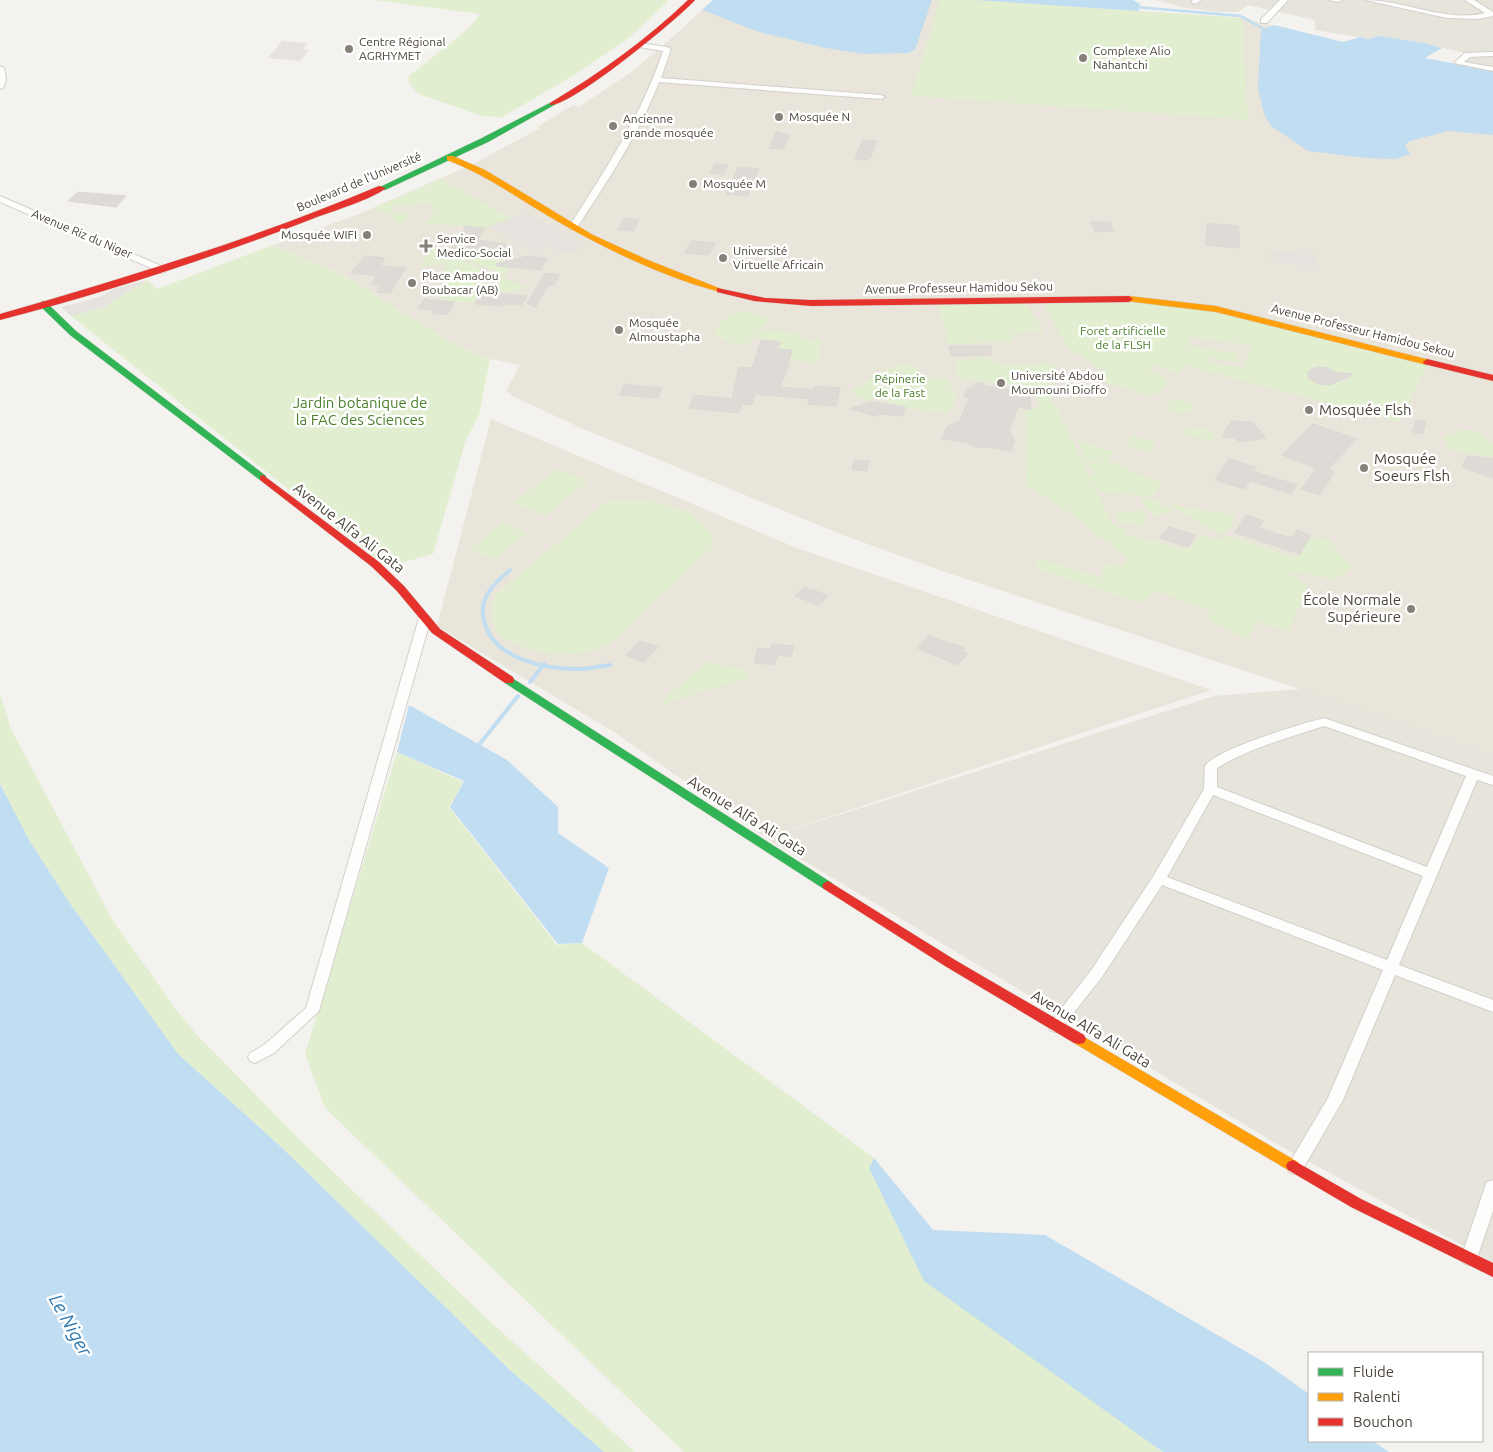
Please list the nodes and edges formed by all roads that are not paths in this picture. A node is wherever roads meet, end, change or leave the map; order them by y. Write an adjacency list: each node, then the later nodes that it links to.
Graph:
1 (692, 0): 8 (street, Boulevard de l'Université)
2 (1284, 0): 7 (street)
3 (1333, 0): 4 (street)
4 (1338, 0)
5 (1369, 0): 6 (street)
6 (1469, 0)
7 (1264, 21)
8 (651, 37): 9 (street, Boulevard de l'Université); 10 (street)
9 (642, 45): 10 (street); 17 (street, Boulevard de l'Université)
10 (667, 49): 14 (street)
11 (1493, 54): 13 (street)
12 (0, 68): 15 (street)
13 (1493, 69)
14 (657, 80): 16 (street); 19 (street)
15 (0, 87)
16 (881, 97)
17 (450, 158): 19 (street, Avenue Professeur Hamidou Sekou); 20 (street, Boulevard de l'Université)
18 (0, 199): 20 (street, Avenue Riz du Niger)
19 (573, 227): 23 (street, Avenue Professeur Hamidou Sekou)
20 (163, 270): 21 (street, Boulevard de l'Université)
21 (43, 304): 22 (street, Boulevard de l'Université); 24 (street, Avenue Alfa Ali Gata)
22 (0, 317)
23 (1493, 378)
24 (425, 618): 32 (street, Avenue Alfa Ali Gata); 33 (street)
25 (1473, 774): 26 (street); 27 (street); 28 (street)
26 (1493, 781)
27 (1210, 789): 28 (street); 29 (street)
28 (1431, 874): 30 (street)
29 (1159, 879): 30 (street); 32 (street)
30 (1392, 967): 31 (street); 34 (street)
31 (1493, 1006)
32 (1055, 1026): 34 (street, Avenue Alfa Ali Gata)
33 (255, 1057)
34 (1295, 1167): 36 (street, Avenue Alfa Ali Gata)
35 (1493, 1187): 36 (street)
36 (1469, 1258): 37 (street, Avenue Alfa Ali Gata)
37 (1493, 1270)

